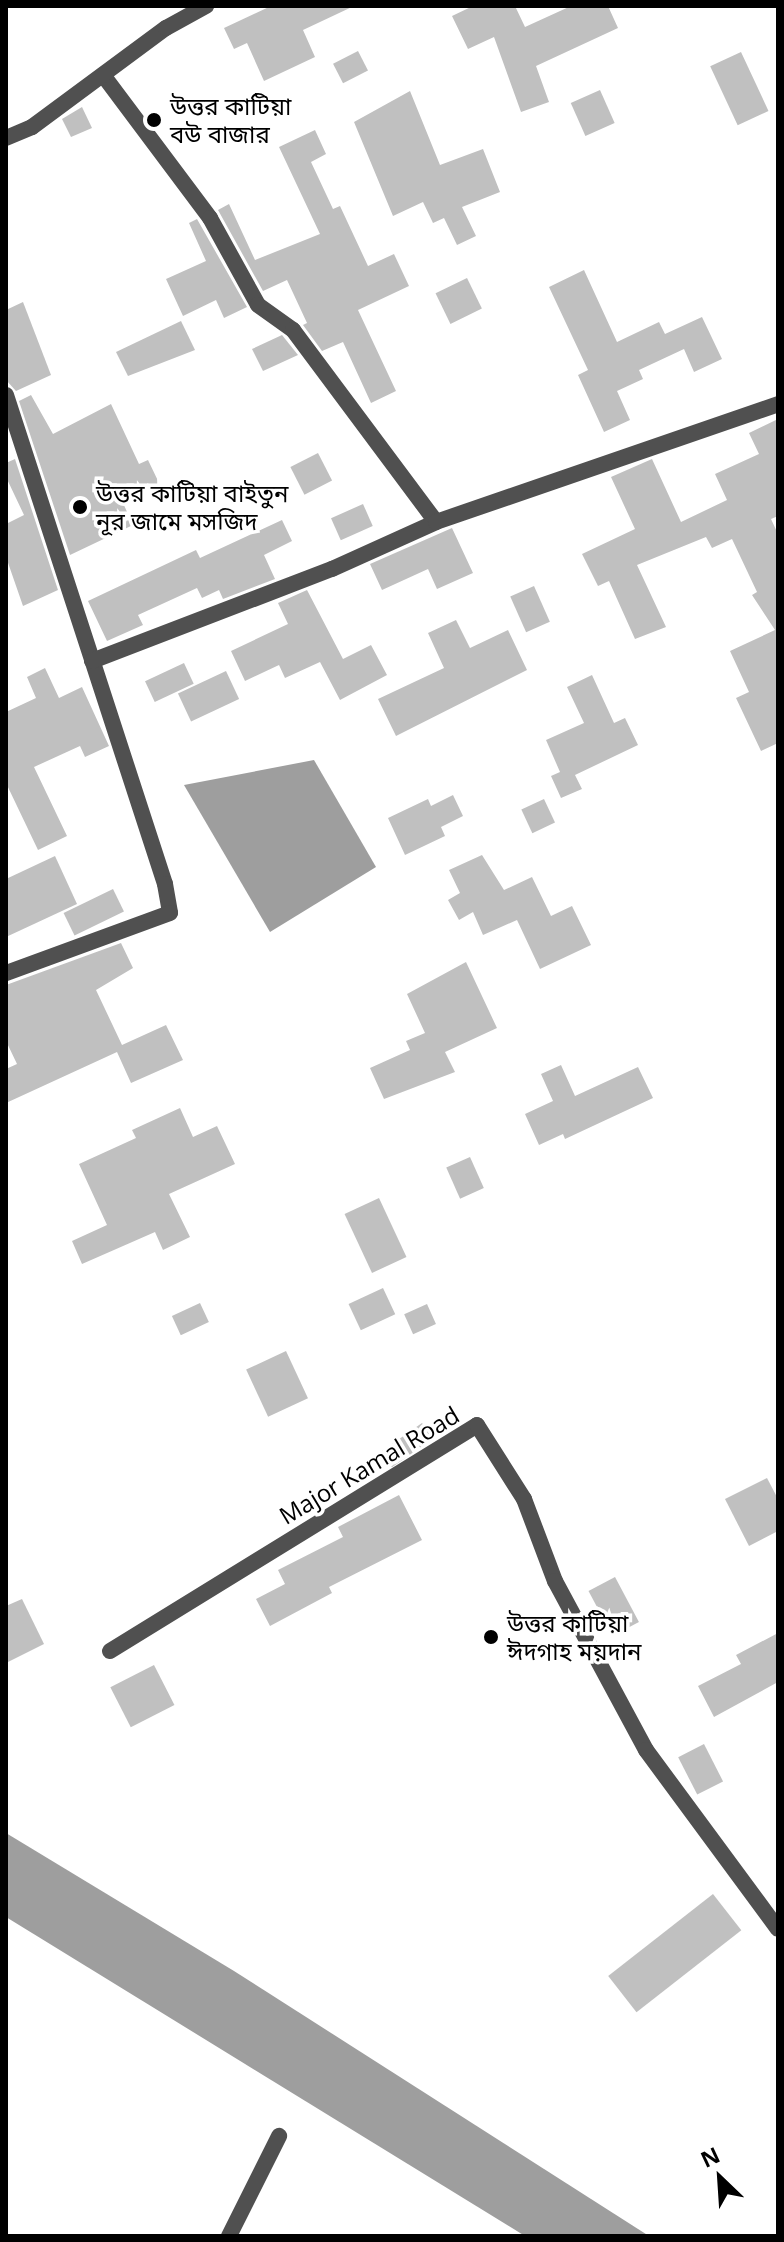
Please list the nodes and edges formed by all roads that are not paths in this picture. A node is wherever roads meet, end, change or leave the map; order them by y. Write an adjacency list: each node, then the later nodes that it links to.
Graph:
1 (206, 6): 2 (street)
2 (103, 75): 3 (street); 6 (street)
3 (6, 138)
4 (6, 395): 7 (street)
5 (778, 404): 6 (street)
6 (436, 522): 7 (street)
7 (92, 661): 8 (street)
8 (6, 973)
9 (110, 1651): 10 (street, Major Kamal Road)
10 (778, 1929)
11 (279, 2136): 12 (street)
12 (229, 2236)

